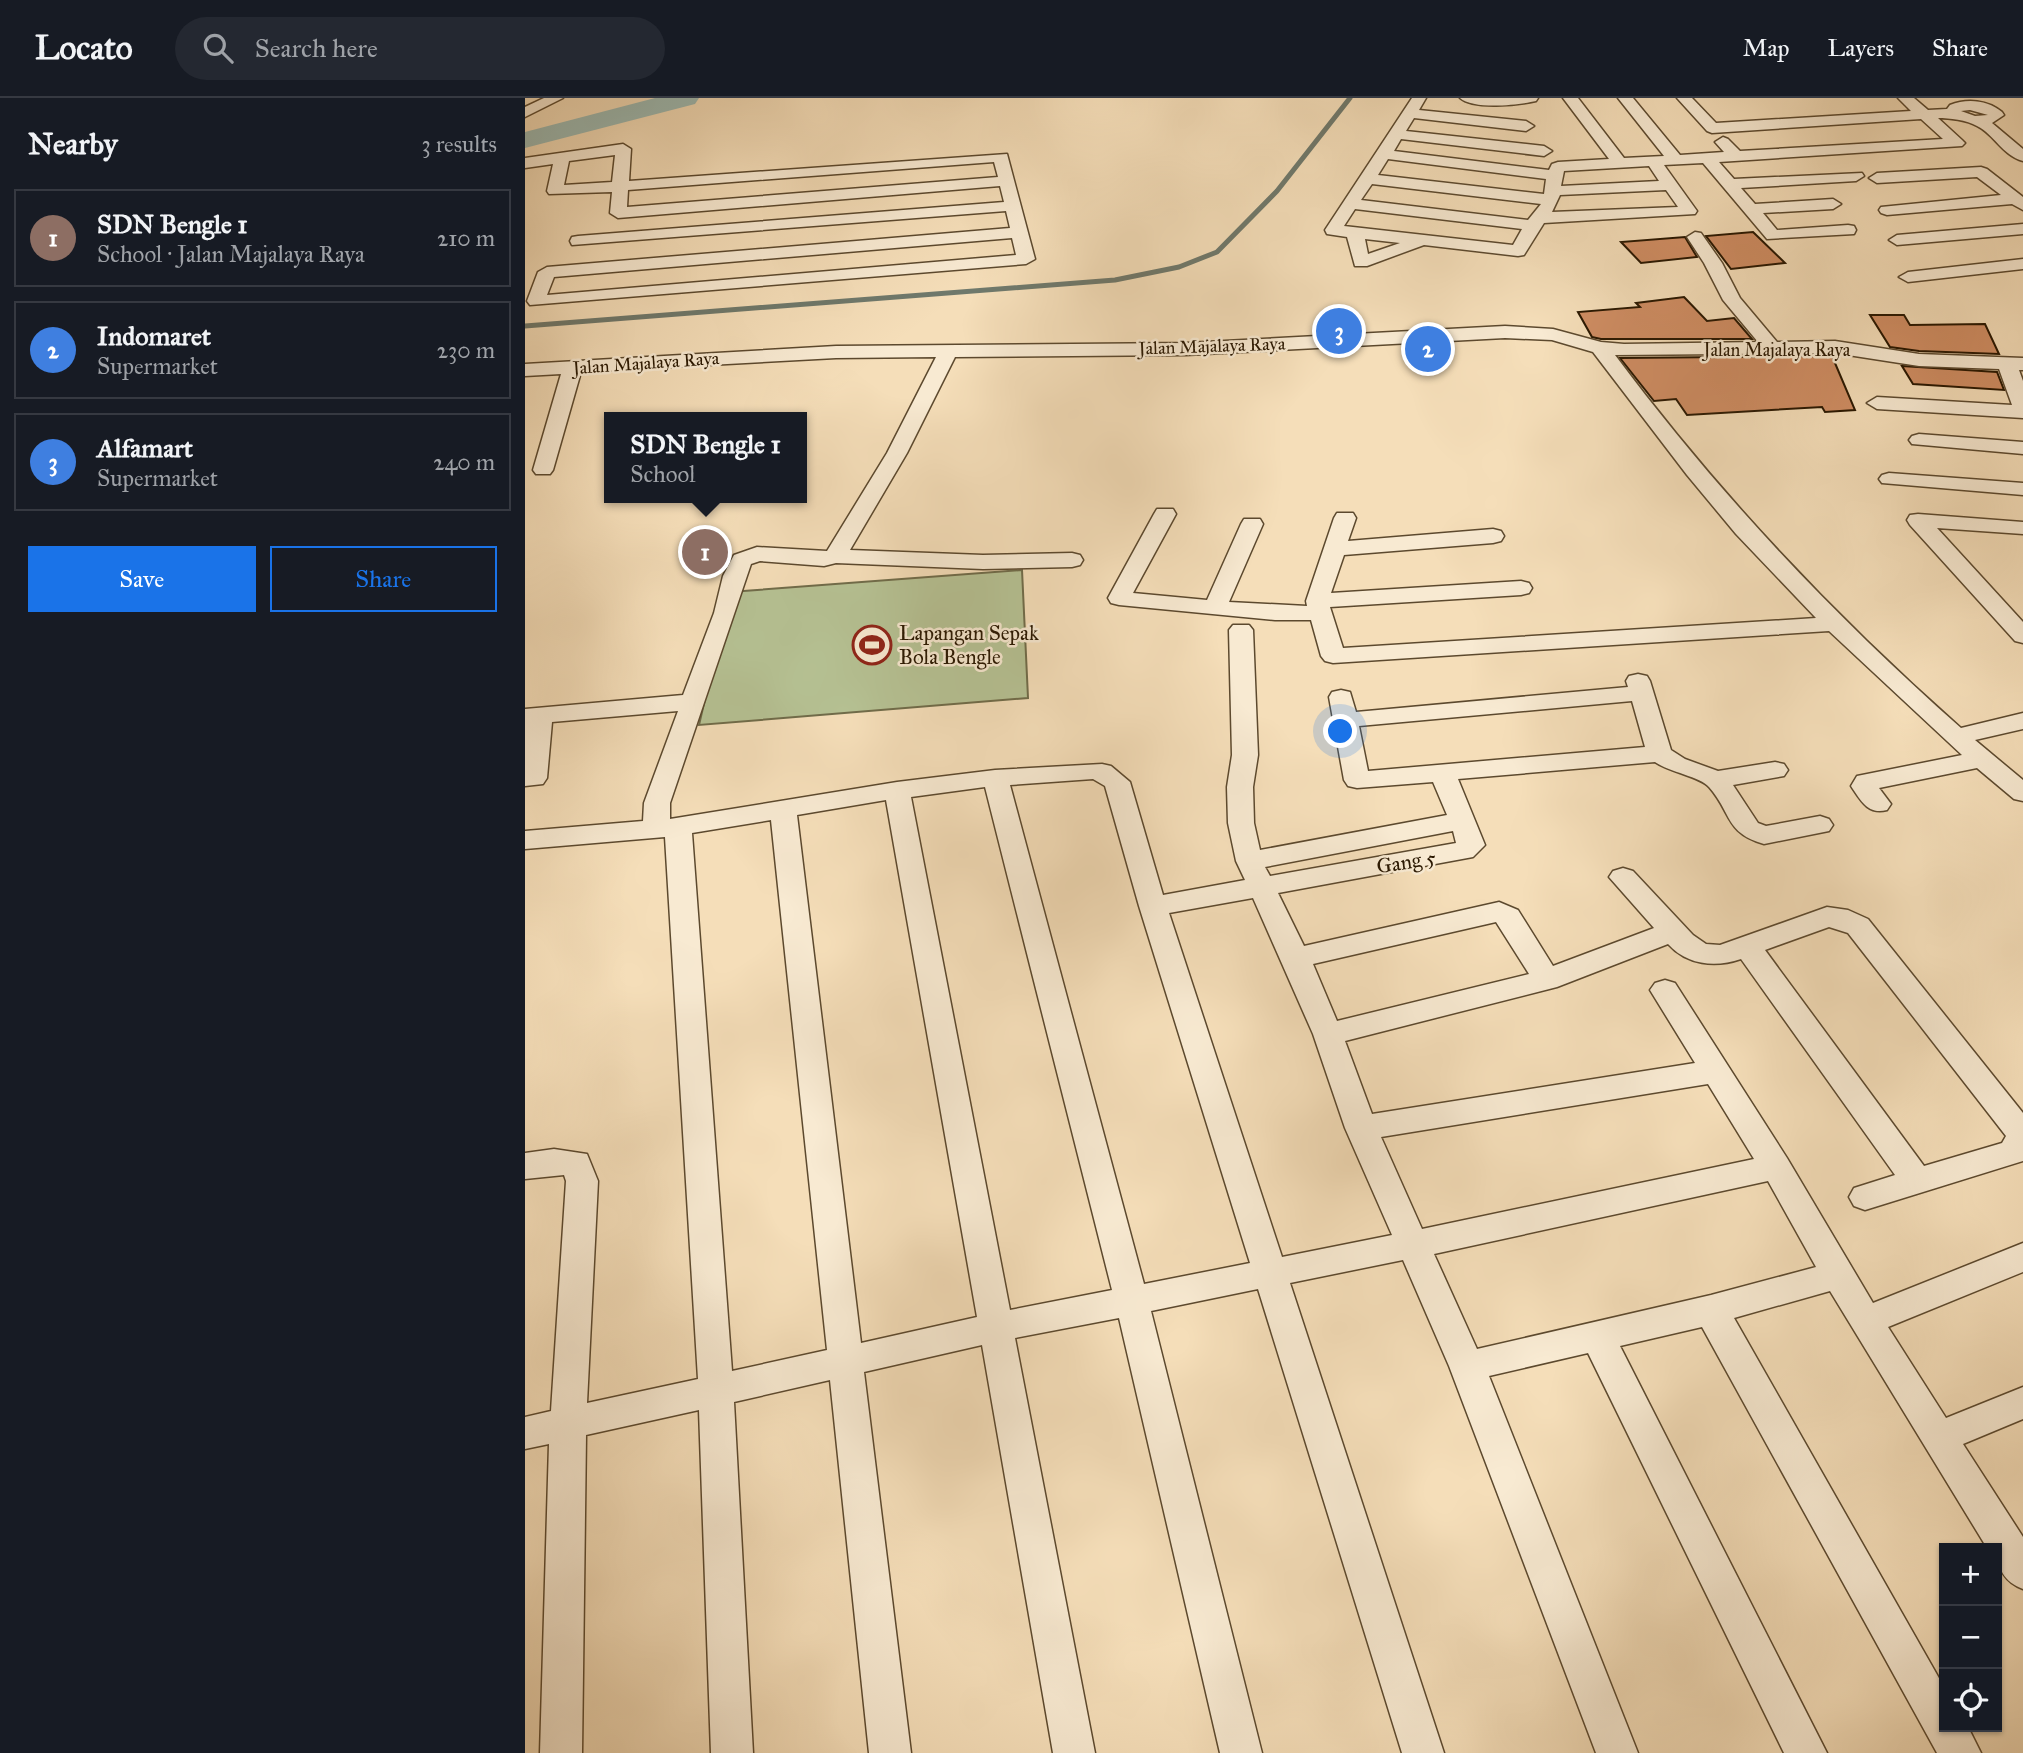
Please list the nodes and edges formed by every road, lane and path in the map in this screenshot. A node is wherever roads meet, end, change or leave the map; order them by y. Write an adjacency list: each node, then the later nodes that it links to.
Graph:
1 (556, 98): 11 (street)
2 (1419, 98): 12 (street)
3 (1467, 98): 9 (street)
4 (1531, 98): 9 (street)
5 (1570, 98): 29 (street)
6 (1625, 98): 26 (street)
7 (1683, 98): 17 (street)
8 (1905, 98): 13 (street)
9 (1511, 100): 16 (street)
10 (1845, 105): 14 (street)
11 (525, 113)
12 (1410, 113): 16 (street); 18 (street)
13 (1924, 115): 14 (street); 15 (street); 23 (street)
14 (1859, 119): 17 (street)
15 (1986, 120): 19 (street); 24 (street)
16 (1526, 126): 20 (street)
17 (1712, 128): 23 (street)
18 (1396, 134): 20 (street); 21 (street)
19 (2023, 147)
20 (1544, 151): 36 (street)
21 (1384, 154): 34 (street); 36 (street)
22 (562, 156): 28 (street); 39 (street); 39 (street)
23 (1736, 156): 25 (street)
24 (2023, 156)
25 (1707, 158): 26 (street); 37 (street)
26 (1676, 160): 27 (street)
27 (1653, 161): 29 (street); 38 (street)
28 (525, 163)
29 (1620, 163): 36 (street)
30 (814, 172): 35 (street); 39 (street); 40 (street)
31 (1856, 176): 32 (street)
32 (1829, 178): 37 (street); 44 (street)
33 (1877, 178): 41 (street)
34 (1367, 179): 36 (street); 42 (street)
35 (1007, 180): 40 (street); 43 (street)
36 (1554, 183): 38 (street); 47 (street)
37 (1730, 184): 44 (street)
38 (1671, 185): 47 (street)
39 (620, 188): 46 (street)
40 (816, 196): 46 (street); 48 (street)
41 (2019, 202): 45 (street)
42 (1350, 204): 47 (street); 52 (street)
43 (1013, 206): 48 (street); 51 (street)
44 (1751, 209): 50 (street)
45 (1887, 210)
46 (618, 213): 54 (street)
47 (1536, 221): 55 (street)
48 (817, 222): 54 (street); 58 (street)
49 (2023, 229): 56 (street)
50 (1848, 230)
51 (1019, 232): 58 (street); 60 (street)
52 (1355, 232): 55 (street); 55 (street)
53 (1695, 237): 63 (street)
54 (596, 240): 57 (street)
55 (1423, 240)
56 (1897, 240)
57 (578, 242)
58 (819, 249): 60 (street); 60 (street)
59 (2023, 264): 61 (street)
60 (821, 276)
61 (1908, 277)
62 (1600, 348): 63 (street, Jalan Majalaya Raya); 64 (street, Jalan Majalaya Raya); 86 (street)
63 (1772, 348): 65 (street, Jalan Majalaya Raya)
64 (949, 350): 66 (street, Jalan Majalaya Raya); 81 (street)
65 (2015, 364): 69 (street)
66 (572, 369): 67 (street, Jalan Majalaya Raya); 72 (street)
67 (525, 370)
68 (1877, 402): 69 (street)
69 (2023, 410)
70 (1919, 440): 71 (street)
71 (2023, 448)
72 (543, 470)
73 (1889, 479): 74 (street)
74 (2023, 489)
75 (1165, 514): 84 (street)
76 (1345, 518): 80 (street)
77 (1252, 524): 84 (street)
78 (2023, 528): 88 (street)
79 (1493, 536): 80 (street)
80 (1336, 549): 85 (street)
81 (835, 556): 82 (street); 91 (street)
82 (1072, 560)
83 (1521, 588): 85 (street)
84 (1215, 607): 85 (street)
85 (1319, 607): 89 (street)
86 (1832, 624): 89 (street); 94 (street)
87 (1241, 630): 109 (street)
88 (2023, 636)
89 (1333, 656): 90 (street)
90 (1343, 701): 95 (street); 98 (street)
91 (693, 702): 92 (street); 107 (street)
92 (533, 716): 99 (street)
93 (2023, 721): 94 (street)
94 (1957, 737): 96 (street)
95 (1660, 754): 98 (street); 101 (street)
96 (1982, 759): 103 (street); 104 (street)
97 (1775, 771): 101 (street)
98 (1442, 773): 109 (street, Gang 5)
99 (525, 778)
100 (995, 778): 102 (street); 111 (street); 128 (street)
101 (1717, 779): 106 (street)
102 (897, 790): 105 (street); 131 (street)
103 (2023, 793)
104 (1878, 804)
105 (783, 808): 107 (street); 133 (street)
106 (1820, 825)
107 (667, 828): 108 (street); 135 (street)
108 (525, 840)
109 (1254, 874): 111 (street); 114 (street)
110 (1623, 877): 112 (street)
111 (1153, 906): 126 (street)
112 (1673, 931): 113 (street); 115 (street)
113 (1747, 947): 122 (street); 122 (street)
114 (1296, 958): 115 (street); 117 (street)
115 (1547, 980): 117 (street)
116 (1665, 990): 118 (street)
117 (1328, 1034): 119 (street)
118 (1715, 1071): 119 (street); 121 (street)
119 (1361, 1128): 124 (street)
120 (525, 1166): 137 (street)
121 (1776, 1167): 124 (street); 127 (street)
122 (1916, 1180): 123 (street)
123 (1865, 1197)
124 (1412, 1245): 126 (street); 134 (street)
125 (2023, 1257): 130 (street)
126 (1269, 1273): 128 (street); 148 (street)
127 (1837, 1275): 129 (street); 130 (street)
128 (1132, 1302): 131 (street); 147 (street)
129 (1711, 1310): 132 (street); 141 (street)
130 (1865, 1321): 139 (street)
131 (998, 1327): 133 (street); 146 (street)
132 (1598, 1338): 134 (street); 150 (street)
133 (847, 1362): 135 (street); 145 (street)
134 (1467, 1366): 149 (street)
135 (716, 1389): 137 (street); 144 (street)
136 (2023, 1403): 139 (street)
137 (568, 1424): 138 (street); 143 (street)
138 (525, 1433)
139 (1939, 1437): 140 (street)
140 (2023, 1571)
141 (1939, 1715)
142 (1948, 1732): 151 (street)
143 (561, 1753)
144 (732, 1753)
145 (890, 1753)
146 (1074, 1753)
147 (1241, 1753)
148 (1423, 1753)
149 (1617, 1753)
150 (1806, 1753)
151 (1959, 1753)

